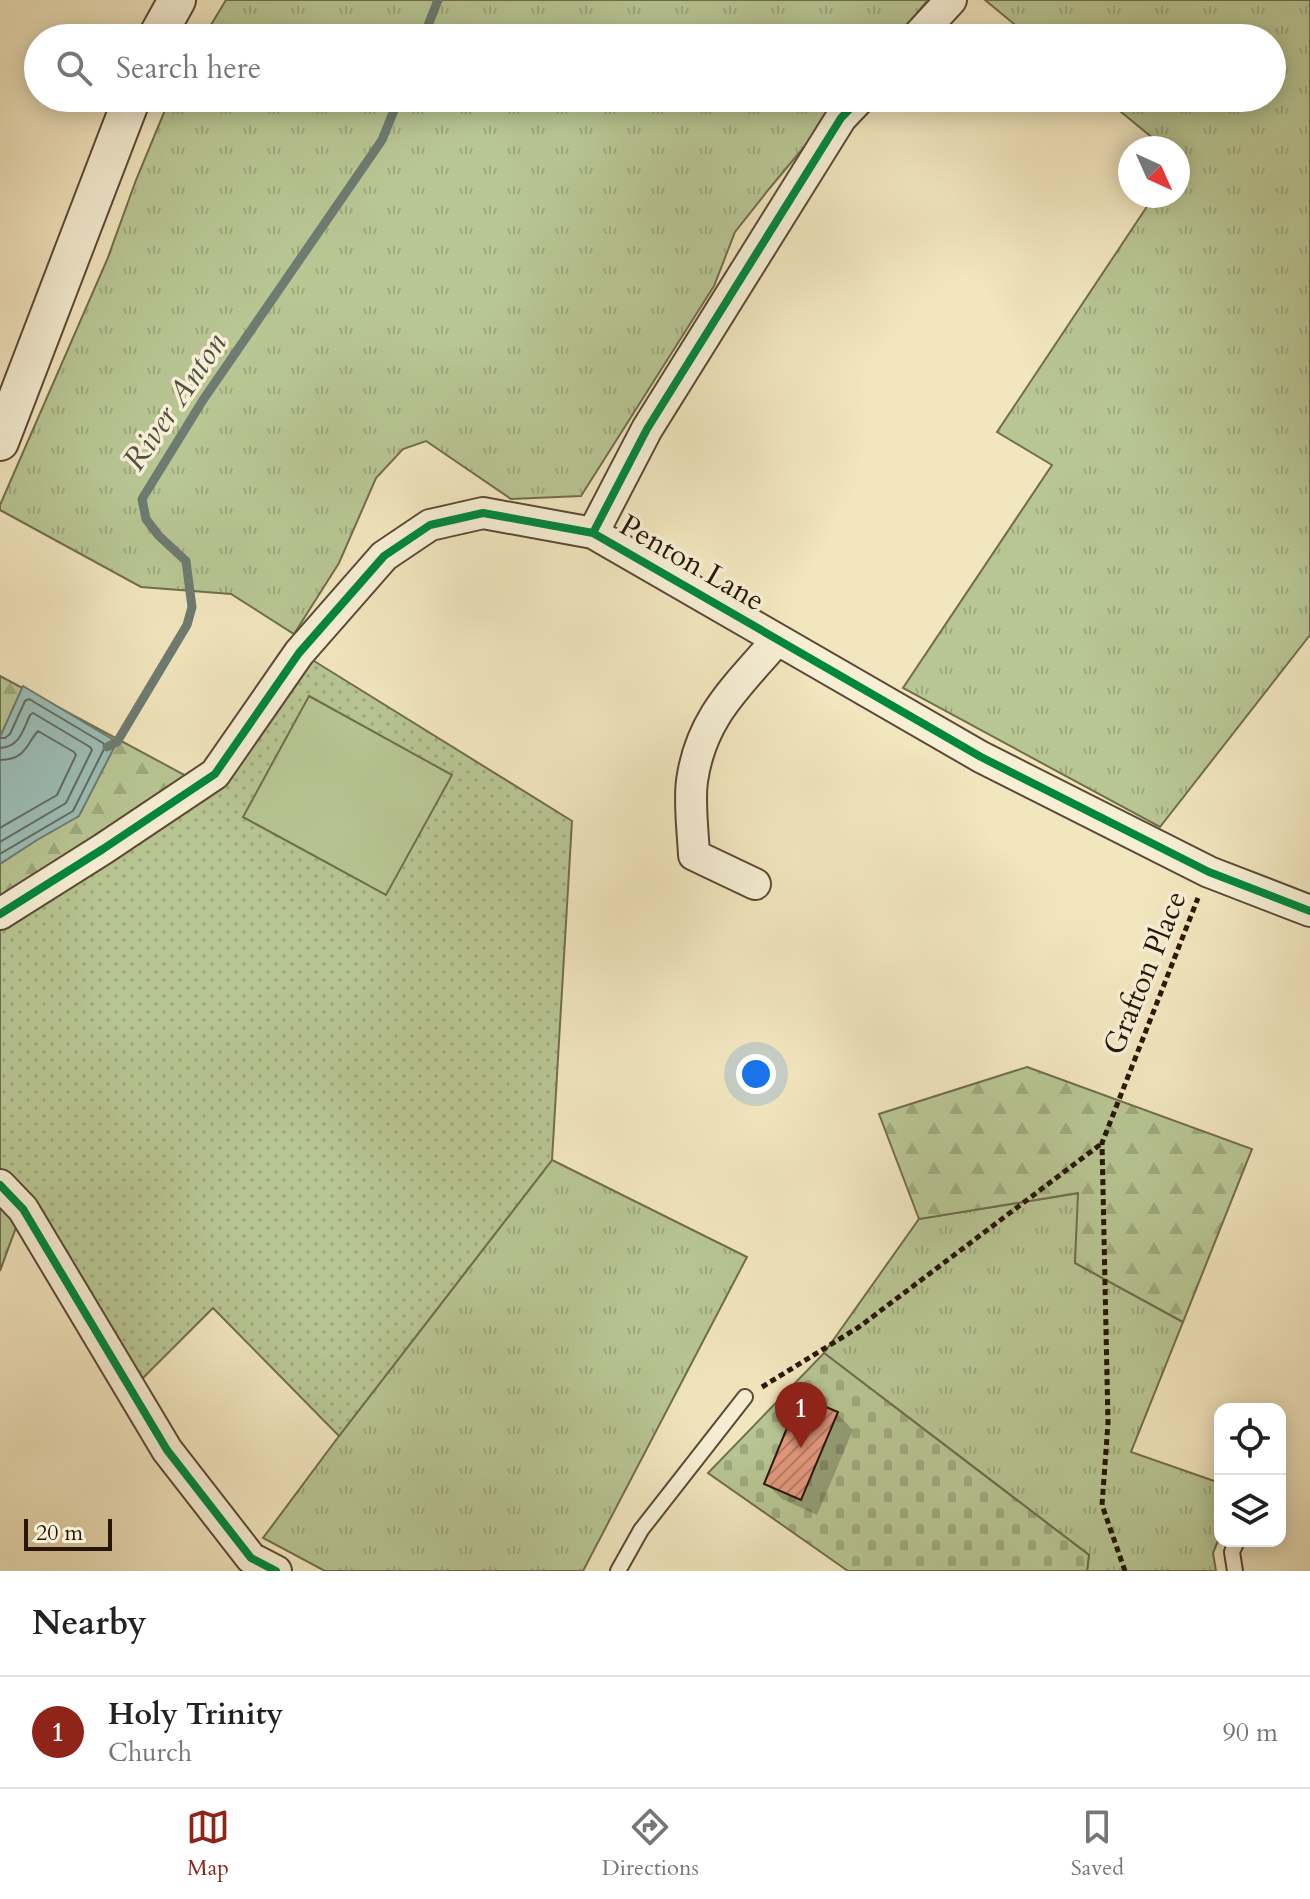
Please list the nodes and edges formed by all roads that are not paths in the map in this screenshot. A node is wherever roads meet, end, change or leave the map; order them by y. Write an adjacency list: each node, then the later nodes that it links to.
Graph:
1 (177, 0): 3 (street)
2 (951, 0): 4 (street)
3 (164, 24)
4 (929, 24)
5 (127, 112): 7 (street)
6 (847, 112): 8 (street)
7 (0, 442)
8 (593, 533): 9 (street, Penton Lane); 12 (street, Penton Lane)
9 (777, 640): 10 (street); 11 (street, Penton Lane)
10 (755, 884)
11 (1310, 911)
12 (0, 914)
13 (0, 1185): 16 (street)
14 (745, 1397): 17 (lane)
15 (1234, 1547): 18 (lane)
16 (276, 1571)
17 (618, 1571)
18 (1235, 1571)

